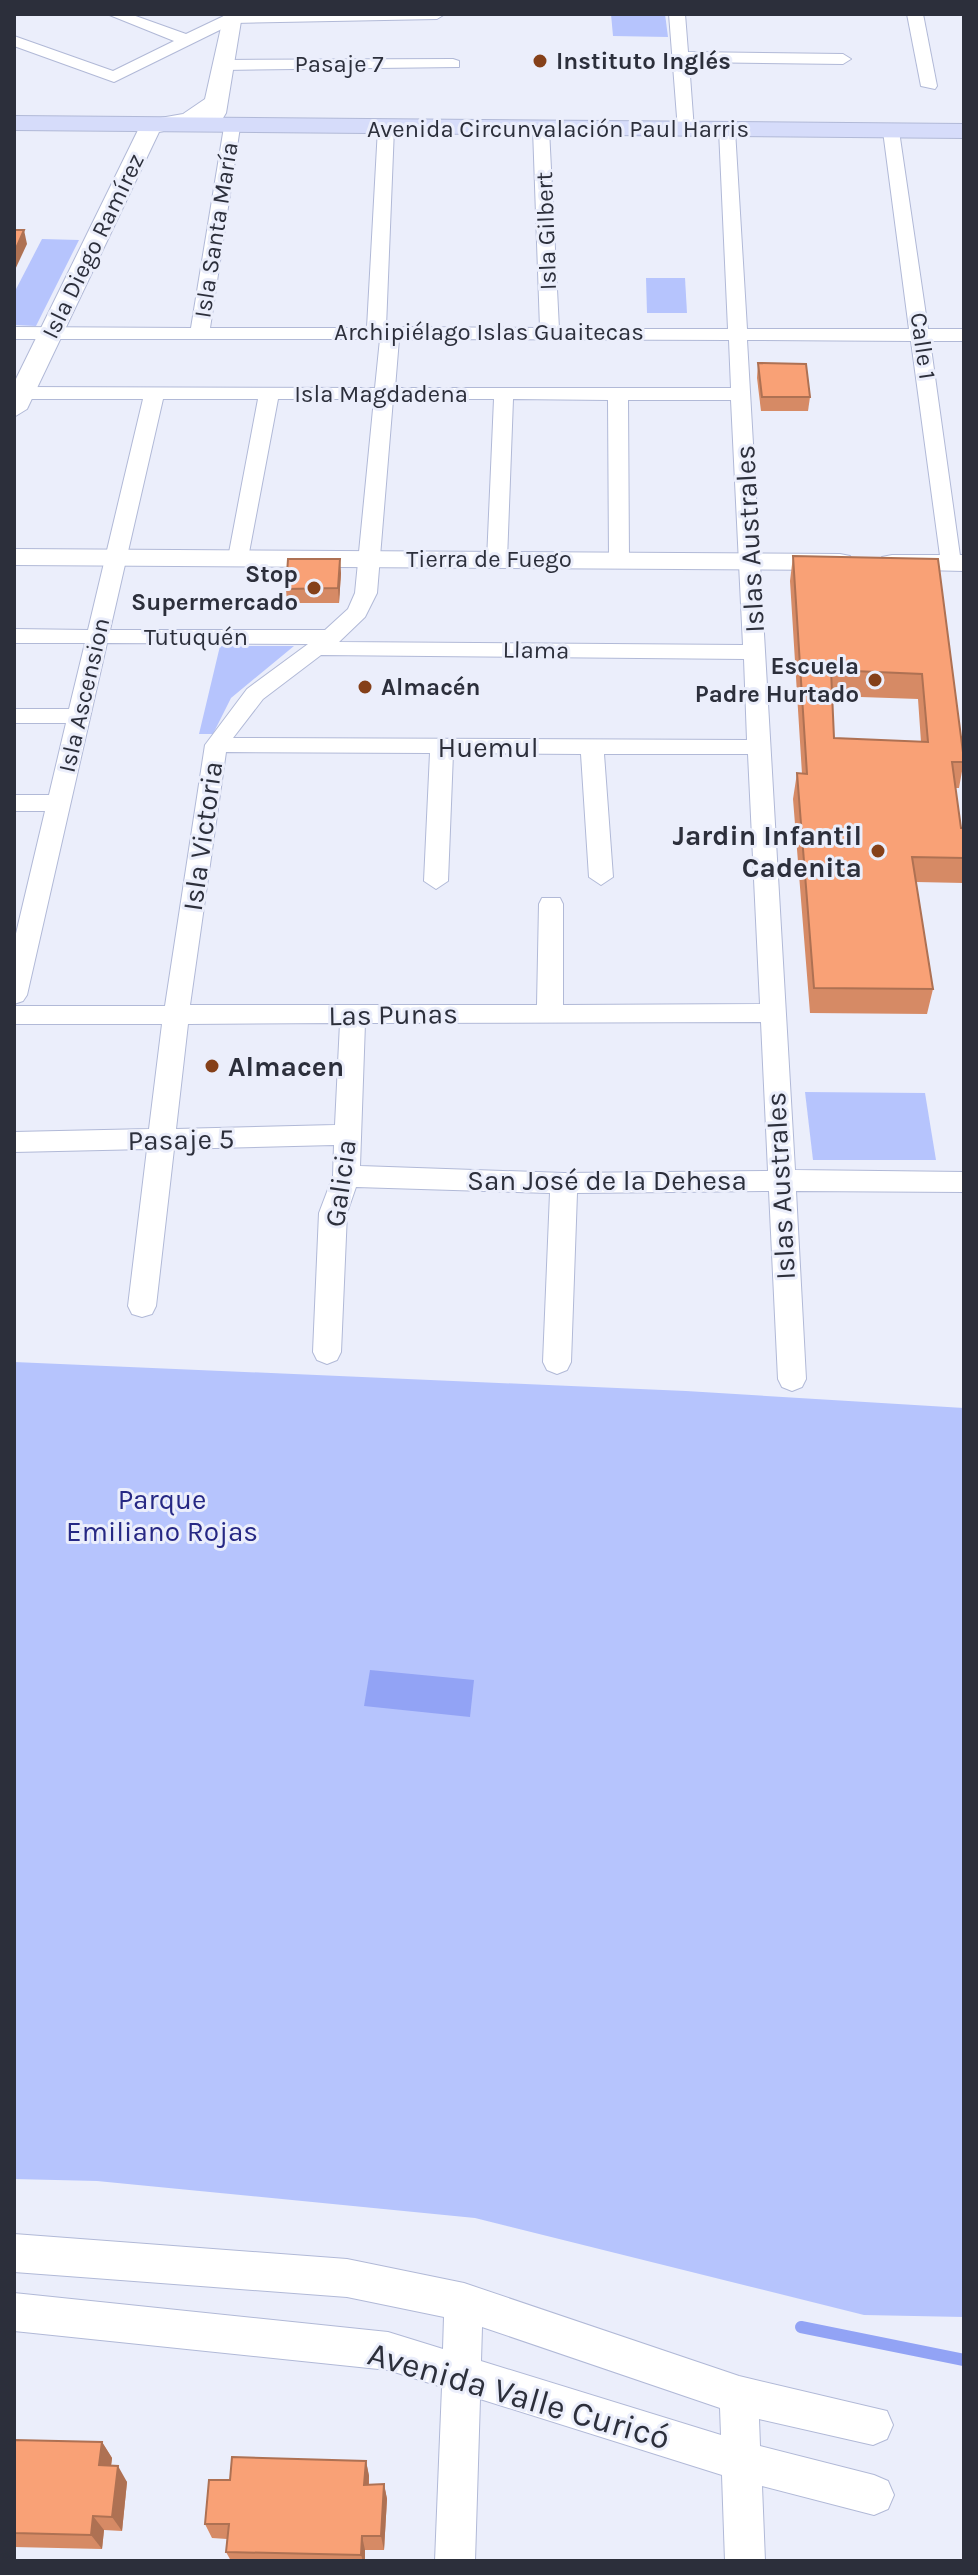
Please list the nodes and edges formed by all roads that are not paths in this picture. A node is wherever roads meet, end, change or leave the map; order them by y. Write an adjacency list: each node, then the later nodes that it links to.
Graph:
1 (115, 14): 7 (street)
2 (437, 14): 5 (street)
3 (677, 14): 9 (street)
4 (915, 14): 13 (street)
5 (322, 15): 6 (street)
6 (236, 16): 7 (street); 12 (street)
7 (187, 40): 8 (street)
8 (14, 41)
9 (681, 57): 10 (street); 20 (street)
10 (843, 59)
11 (453, 64): 12 (street, Pasaje 7)
12 (224, 65): 14 (street)
13 (929, 86)
14 (219, 92): 16 (street); 17 (street)
15 (14, 123): 16 (main road, Avenida Circunvalación Paul Harris)
16 (151, 126): 17 (main road, Avenida Circunvalación Paul Harris); 24 (main road, Avenida Circunvalación Paul Harris); 30 (street, Isla Diego Ramírez)
17 (222, 127): 18 (main road, Avenida Circunvalación Paul Harris); 25 (street, Isla Santa María)
18 (386, 128): 19 (main road, Avenida Circunvalación Paul Harris); 26 (street, Isla Victoria)
19 (541, 129): 20 (main road, Avenida Circunvalación Paul Harris); 28 (street, Isla Gilbert)
20 (686, 130): 21 (main road, Avenida Circunvalación Paul Harris)
21 (727, 130): 22 (main road, Avenida Circunvalación Paul Harris); 29 (street, Islas Australes)
22 (891, 131): 23 (main road, Avenida Circunvalación Paul Harris); 31 (street, Calle 1)
23 (964, 131)
24 (14, 137)
25 (200, 332): 26 (street, Archipiélago Islas Guaitecas); 30 (street, Archipiélago Islas Guaitecas)
26 (383, 332): 28 (street, Archipiélago Islas Guaitecas); 35 (street, Isla Victoria)
27 (14, 333): 30 (street, Archipiélago Islas Guaitecas)
28 (550, 333): 29 (street, Archipiélago Islas Guaitecas)
29 (736, 333): 31 (street, Archipiélago Islas Guaitecas); 38 (street, Islas Australes)
30 (50, 334): 39 (street, Isla Diego Ramírez)
31 (922, 334): 32 (street, Archipiélago Islas Guaitecas); 47 (street, Calle 1)
32 (964, 335)
33 (154, 394): 34 (street, Isla Magdadena); 39 (street, Isla Magdadena); 41 (street, Isla Ascension)
34 (269, 394): 35 (street, Isla Magdadena); 42 (street)
35 (384, 394): 36 (street, Isla Magdadena); 43 (street, Isla Victoria)
36 (504, 394): 37 (street, Isla Magdadena); 44 (street)
37 (618, 394): 38 (street, Isla Magdadena); 45 (street)
38 (740, 394): 46 (street, Islas Australes)
39 (18, 401)
40 (14, 557): 41 (street, Tierra de Fuego)
41 (116, 557): 42 (street, Tierra de Fuego); 49 (street, Isla Ascension)
42 (238, 558): 43 (street, Tierra de Fuego)
43 (369, 559): 44 (street, Tierra de Fuego); 50 (street, Isla Victoria)
44 (497, 560): 45 (street, Tierra de Fuego)
45 (619, 560): 46 (street, Tierra de Fuego)
46 (751, 562): 47 (street, Tierra de Fuego); 51 (street, Islas Australes)
47 (958, 563)
48 (14, 636): 49 (street, Tutuquén)
49 (97, 637): 50 (street, Tutuquén); 53 (street, Isla Ascension)
50 (324, 643): 51 (street, Llama); 54 (street, Isla Victoria)
51 (755, 652): 57 (street, Islas Australes)
52 (14, 716): 53 (street)
53 (79, 716): 59 (street, Isla Ascension)
54 (216, 745): 55 (street, Huemul); 68 (street, Isla Victoria)
55 (442, 747): 56 (street, Huemul); 61 (street)
56 (592, 747): 57 (street, Huemul); 60 (street)
57 (760, 747): 66 (street, Islas Australes)
58 (14, 803): 59 (street)
59 (59, 803): 62 (street, Isla Ascension)
60 (601, 877)
61 (436, 881)
62 (25, 902): 64 (street, Isla Ascension)
63 (551, 904): 65 (street)
64 (14, 995)
65 (550, 1012): 66 (street, Las Punas); 69 (street, Las Punas)
66 (772, 1013): 74 (street, Islas Australes)
67 (14, 1015): 68 (street, Las Punas)
68 (176, 1015): 69 (street, Las Punas); 71 (street, Isla Victoria)
69 (353, 1015): 70 (street, Galicia)
70 (348, 1135): 71 (street, Pasaje 5); 73 (street, Galicia)
71 (162, 1139): 72 (street, Pasaje 5); 77 (street, Isla Victoria)
72 (14, 1142)
73 (346, 1176): 76 (street, San José de la Dehesa); 78 (street, Galicia)
74 (779, 1180): 75 (street, San José de la Dehesa); 76 (street, San José de la Dehesa); 80 (street, Islas Australes)
75 (964, 1182)
76 (564, 1183): 79 (street)
77 (142, 1306)
78 (327, 1352)
79 (557, 1362)
80 (792, 1379)
81 (14, 2253): 82 (street)
82 (464, 2302): 84 (street); 85 (street)
83 (14, 2312): 84 (street, Avenida Valle Curicó)
84 (462, 2372): 87 (street, Avenida Valle Curicó); 89 (street)
85 (739, 2395): 86 (street); 87 (street)
86 (873, 2425)
87 (741, 2461): 88 (street, Avenida Valle Curicó); 90 (street)
88 (874, 2495)
89 (455, 2561)
90 (745, 2561)

